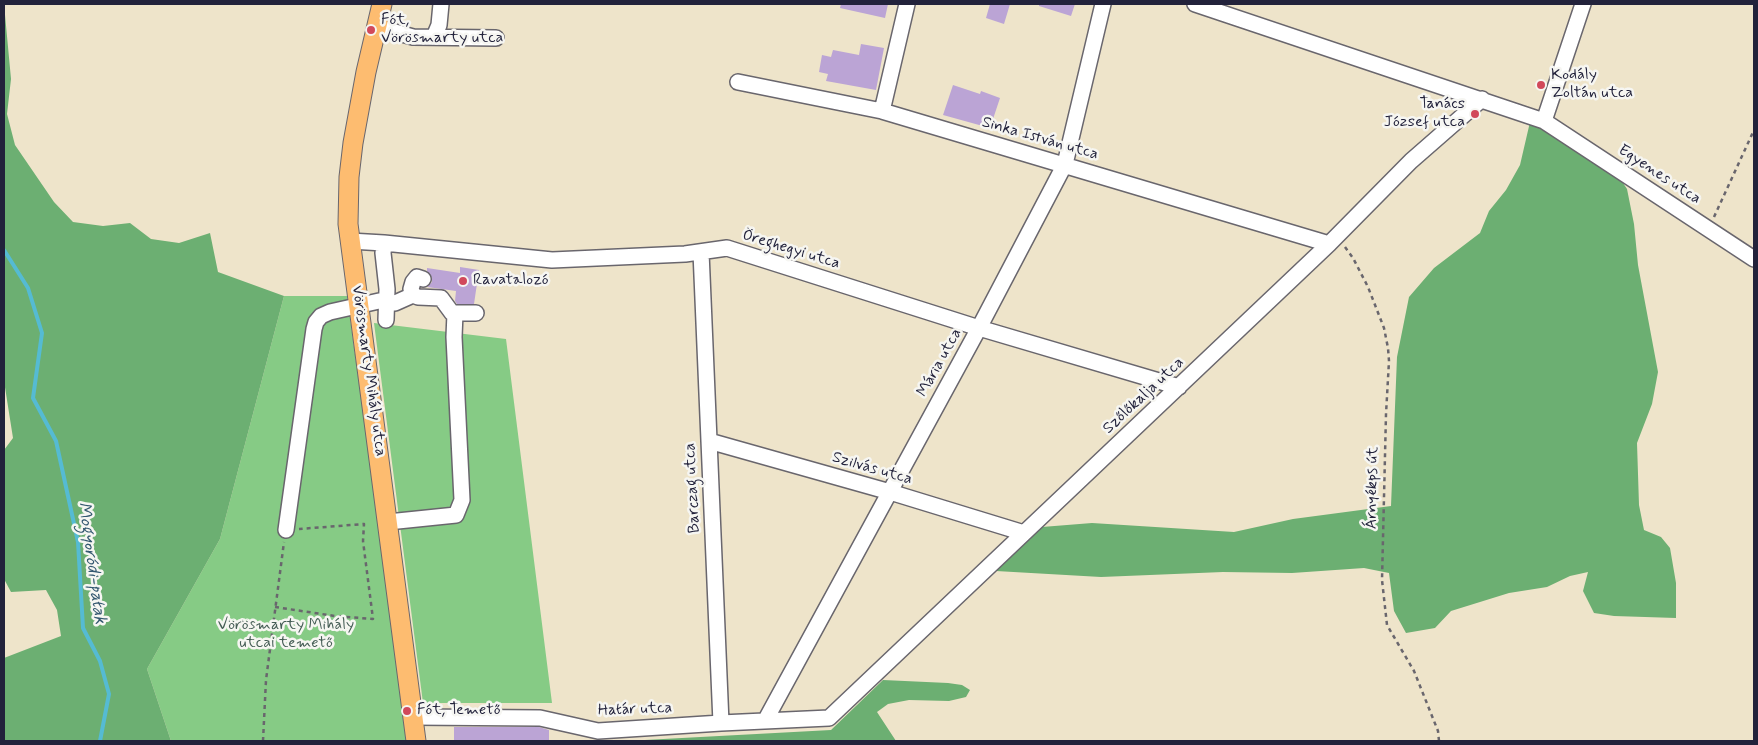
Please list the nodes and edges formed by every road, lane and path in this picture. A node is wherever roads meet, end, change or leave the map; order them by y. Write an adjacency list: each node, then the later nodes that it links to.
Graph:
1 (382, 4): 7 (main road, Vörösmarty Mihály utca)
2 (441, 4): 8 (street)
3 (907, 4): 12 (street)
4 (1103, 4): 15 (street, Mária utca)
5 (1195, 4): 11 (street)
6 (1583, 4): 13 (street)
7 (377, 27): 8 (street); 18 (main road, Vörösmarty Mihály utca)
8 (434, 37): 9 (street)
9 (496, 38)
10 (738, 82): 12 (street, Sinka István utca)
11 (1482, 99): 13 (street); 17 (street, Szőlőkalja utca)
12 (882, 111): 15 (street, Sinka István utca)
13 (1544, 120): 16 (street, Egyenes utca)
14 (1754, 130): 16 (path)
15 (1065, 164): 17 (street, Sinka István utca); 29 (street, Mária utca)
16 (1708, 228): 21 (street, Egyenes utca)
17 (1333, 240): 30 (street, Szőlőkalja utca); 43 (path, Árnyékps út)
18 (350, 241): 19 (street, Öreghegyi utca); 25 (main road, Vörösmarty Mihály utca)
19 (384, 243): 20 (street, Öreghegyi utca); 24 (street)
20 (701, 252): 29 (street, Öreghegyi utca); 31 (street, Barczag utca)
21 (1754, 259)
22 (423, 279): 23 (street)
23 (413, 295): 24 (street); 26 (street)
24 (386, 302): 25 (street); 28 (street)
25 (359, 305): 33 (main road, Vörösmarty Mihály utca); 35 (street)
26 (455, 313): 27 (street); 33 (street)
27 (476, 313)
28 (386, 320)
29 (979, 328): 30 (street, Öreghegyi utca); 32 (street, Mária utca)
30 (1179, 387): 34 (street, Szőlőkalja utca)
31 (709, 441): 32 (street, Szilvás utca); 40 (street, Barczag utca)
32 (890, 492): 34 (street, Szilvás utca); 39 (street, Mária utca)
33 (388, 522): 37 (main road, Vörösmarty Mihály utca)
34 (1024, 533): 38 (street, Szőlőkalja utca)
35 (285, 534): 36 (path); 36 (path)
36 (276, 607): 41 (path)
37 (412, 717): 40 (street, Határ utca); 42 (main road, Vörösmarty Mihály utca)
38 (829, 718): 39 (street, Határ utca)
39 (765, 721): 40 (street, Határ utca)
40 (721, 723)
41 (263, 741)
42 (416, 741)
43 (1439, 741)

